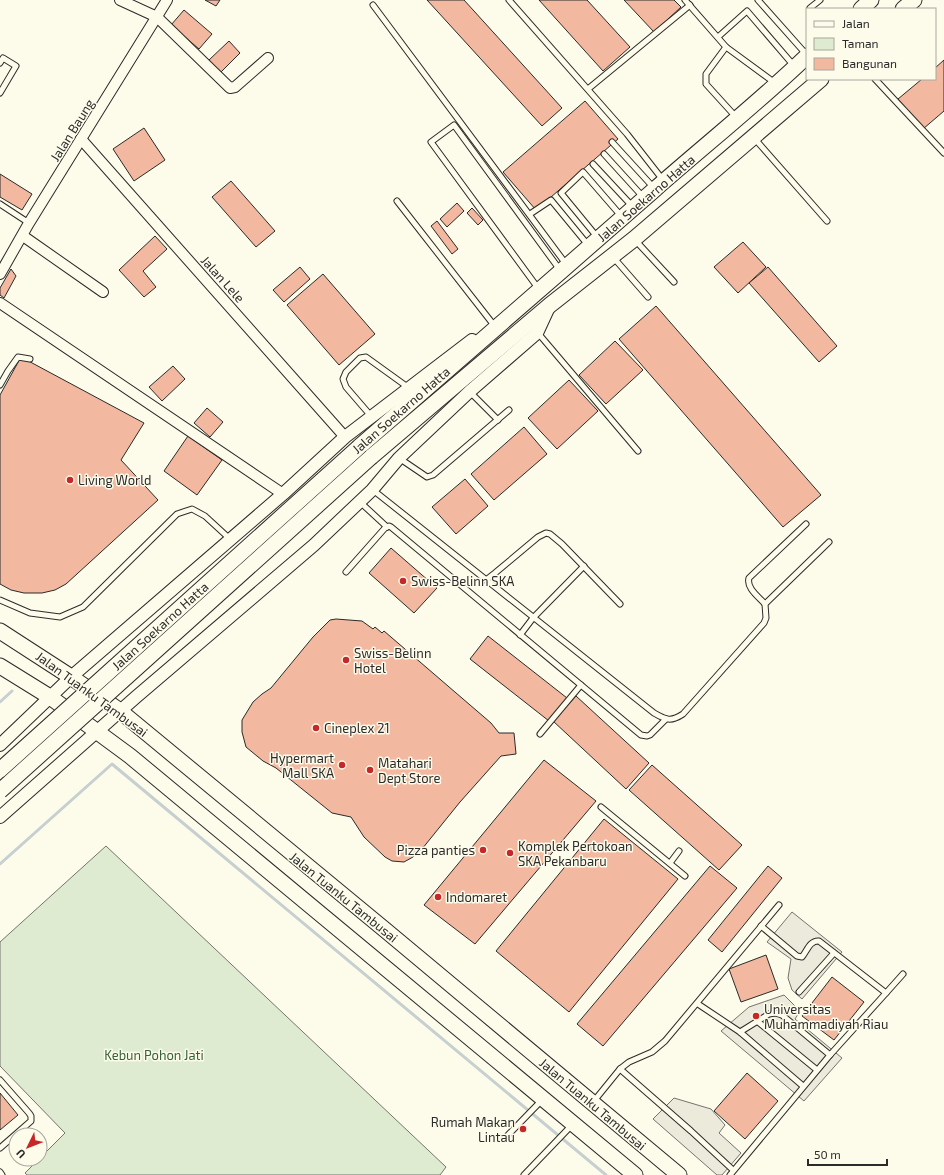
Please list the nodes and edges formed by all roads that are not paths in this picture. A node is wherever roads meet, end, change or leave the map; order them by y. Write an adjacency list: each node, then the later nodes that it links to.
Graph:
1 (120, 0): 14 (street)
2 (167, 0): 14 (street, Jalan Baung)
3 (509, 0): 25 (lane)
4 (685, 0): 10 (lane)
5 (758, 0): 17 (lane)
6 (820, 0): 11 (lane)
7 (871, 0): 12 (main road)
8 (914, 0): 13 (main road)
9 (373, 5): 37 (lane)
10 (690, 6): 15 (lane); 25 (lane)
11 (810, 8)
12 (862, 8)
13 (904, 8)
14 (157, 17): 19 (street); 29 (street, Jalan Baung)
15 (718, 37): 16 (lane); 21 (lane)
16 (726, 47): 24 (lane); 27 (lane)
17 (806, 55)
18 (806, 57): 21 (main road, Jalan Soekarno Hatta)
19 (268, 58)
20 (0, 63): 26 (lane)
21 (795, 68): 24 (main road, Jalan Soekarno Hatta)
22 (820, 80): 28 (main road, Jalan Soekarno Hatta)
23 (876, 80): 31 (lane)
24 (778, 85): 27 (main road, Jalan Soekarno Hatta)
25 (588, 89): 34 (lane)
26 (0, 93)
27 (738, 119): 34 (main road, Jalan Soekarno Hatta)
28 (753, 137): 38 (lane); 41 (main road, Jalan Soekarno Hatta)
29 (82, 139): 39 (street, Jalan Baung); 61 (street, Jalan Lele)
30 (612, 142): 34 (lane)
31 (944, 153)
32 (604, 154): 34 (lane)
33 (593, 164): 34 (lane)
34 (644, 199): 42 (main road, Jalan Soekarno Hatta); 42 (lane)
35 (397, 201): 52 (lane)
36 (0, 204): 39 (lane)
37 (530, 214): 42 (lane); 44 (lane)
38 (827, 221)
39 (29, 223): 40 (street, Jalan Baung)
40 (22, 236): 45 (street, Jalan Baung); 48 (street)
41 (634, 239): 43 (main road, Jalan Soekarno Hatta); 46 (lane)
42 (594, 242): 44 (main road, Jalan Soekarno Hatta)
43 (612, 256): 49 (lane); 51 (main road, Jalan Soekarno Hatta)
44 (560, 272): 47 (street); 47 (lane); 90 (main road, Jalan Soekarno Hatta, bridge)
45 (0, 274)
46 (674, 282)
47 (539, 289): 52 (street)
48 (103, 292)
49 (648, 297)
50 (0, 303): 65 (street)
51 (550, 304): 53 (street, Jalan Soekarno Hatta); 91 (main road, Jalan Soekarno Hatta, bridge)
52 (493, 324): 56 (street)
53 (537, 332): 57 (street, Jalan Soekarno Hatta); 62 (lane)
54 (30, 358): 55 (lane)
55 (0, 385)
56 (409, 388): 59 (street); 59 (lane)
57 (469, 392): 60 (lane); 63 (street, Jalan Soekarno Hatta)
58 (509, 410): 60 (lane)
59 (372, 417): 61 (street)
60 (498, 420): 63 (lane)
61 (345, 437): 65 (street)
62 (638, 451)
63 (399, 458): 64 (street, Jalan Soekarno Hatta)
64 (372, 490): 66 (street, Jalan Soekarno Hatta); 73 (lane)
65 (283, 494): 69 (street)
66 (360, 502): 68 (lane); 85 (street, Jalan Soekarno Hatta)
67 (806, 524): 76 (lane)
68 (387, 527): 72 (lane); 79 (lane)
69 (230, 539): 74 (lane); 81 (street)
70 (829, 542): 76 (lane)
71 (584, 566): 73 (lane); 75 (lane); 77 (lane)
72 (346, 572)
73 (486, 580): 77 (lane)
74 (0, 600)
75 (620, 604)
76 (765, 604): 86 (lane)
77 (533, 618): 79 (lane); 86 (lane)
78 (0, 631): 81 (main road, Jalan Tuanku Tambusai)
79 (520, 635): 82 (lane)
80 (0, 666): 83 (main road, Jalan Tuanku Tambusai)
81 (71, 677): 83 (street); 84 (main road); 85 (main road, Jalan Tuanku Tambusai)
82 (581, 685): 86 (lane); 88 (lane)
83 (50, 697): 84 (main road); 87 (main road, Jalan Tuanku Tambusai); 89 (street)
84 (86, 705): 85 (main road); 87 (main road)
85 (120, 712): 87 (street, Jalan Soekarno Hatta); 112 (main road, Jalan Tuanku Tambusai)
86 (666, 719)
87 (98, 731): 93 (street, Jalan Soekarno Hatta); 111 (main road, Jalan Tuanku Tambusai)
88 (540, 734)
89 (0, 745)
90 (0, 770)
91 (0, 791)
92 (600, 807): 95 (lane)
93 (0, 818)
94 (679, 851): 95 (lane)
95 (670, 863): 96 (lane)
96 (685, 876)
97 (779, 905): 98 (lane)
98 (761, 926): 99 (lane); 103 (lane)
99 (834, 953): 101 (lane); 102 (lane)
100 (904, 974): 102 (lane)
101 (799, 992)
102 (886, 994): 106 (lane)
103 (698, 1004): 105 (lane); 107 (lane)
104 (758, 1021): 105 (lane); 106 (lane); 108 (lane)
105 (740, 1032): 110 (lane)
106 (830, 1055): 108 (lane)
107 (620, 1069): 112 (lane); 117 (lane)
108 (817, 1070): 110 (lane)
109 (0, 1080): 115 (lane)
110 (803, 1086): 117 (lane)
111 (543, 1099): 113 (main road, Jalan Tuanku Tambusai); 114 (lane)
112 (592, 1104): 121 (main road, Jalan Tuanku Tambusai)
113 (573, 1124): 119 (lane); 120 (main road, Jalan Tuanku Tambusai)
114 (508, 1135)
115 (0, 1148)
116 (0, 1172): 118 (lane)
117 (732, 1173)
118 (2, 1175)
119 (524, 1175)
120 (636, 1175)
121 (679, 1175)

